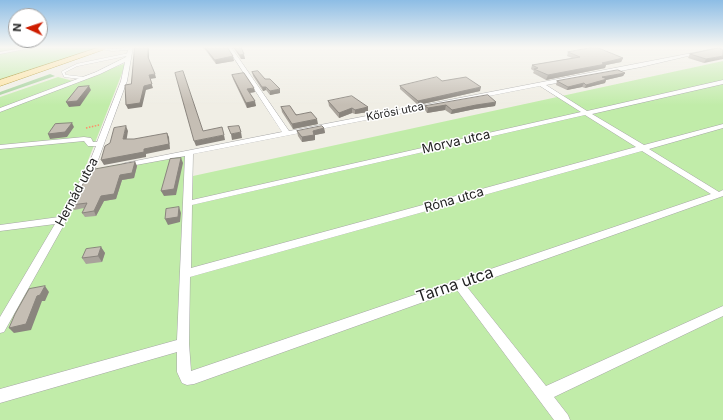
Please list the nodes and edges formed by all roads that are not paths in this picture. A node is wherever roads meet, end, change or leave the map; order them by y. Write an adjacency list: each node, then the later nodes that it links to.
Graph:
1 (48, 67): 9 (main road)
2 (74, 67): 7 (lane)
3 (112, 67): 7 (street)
4 (127, 67): 15 (street, Hernád utca)
5 (242, 67): 14 (street)
6 (632, 67): 10 (street, Kőrösi utca)
7 (83, 78): 11 (street)
8 (723, 82): 12 (street, Morva utca)
9 (0, 83)
10 (540, 84): 12 (street); 14 (street, Kőrösi utca)
11 (0, 110)
12 (585, 112): 17 (street); 21 (street, Morva utca)
13 (723, 126): 17 (street, Róna utca)
14 (287, 134): 18 (street, Kőrösi utca)
15 (101, 144): 16 (street); 22 (street, Hernád utca)
16 (0, 147)
17 (641, 148): 20 (street); 24 (street, Róna utca)
18 (189, 153): 19 (street, Kőrösi utca); 21 (street)
19 (118, 166)
20 (720, 194): 25 (street, Tarna utca)
21 (188, 203): 24 (street)
22 (62, 220): 23 (street); 27 (street, Hernád utca)
23 (0, 228)
24 (185, 274): 28 (street)
25 (459, 284): 28 (street, Tarna utca); 29 (street)
26 (723, 310): 29 (street)
27 (0, 328)
28 (183, 344): 30 (street)
29 (544, 394): 31 (street)
30 (0, 396)
31 (563, 420)

